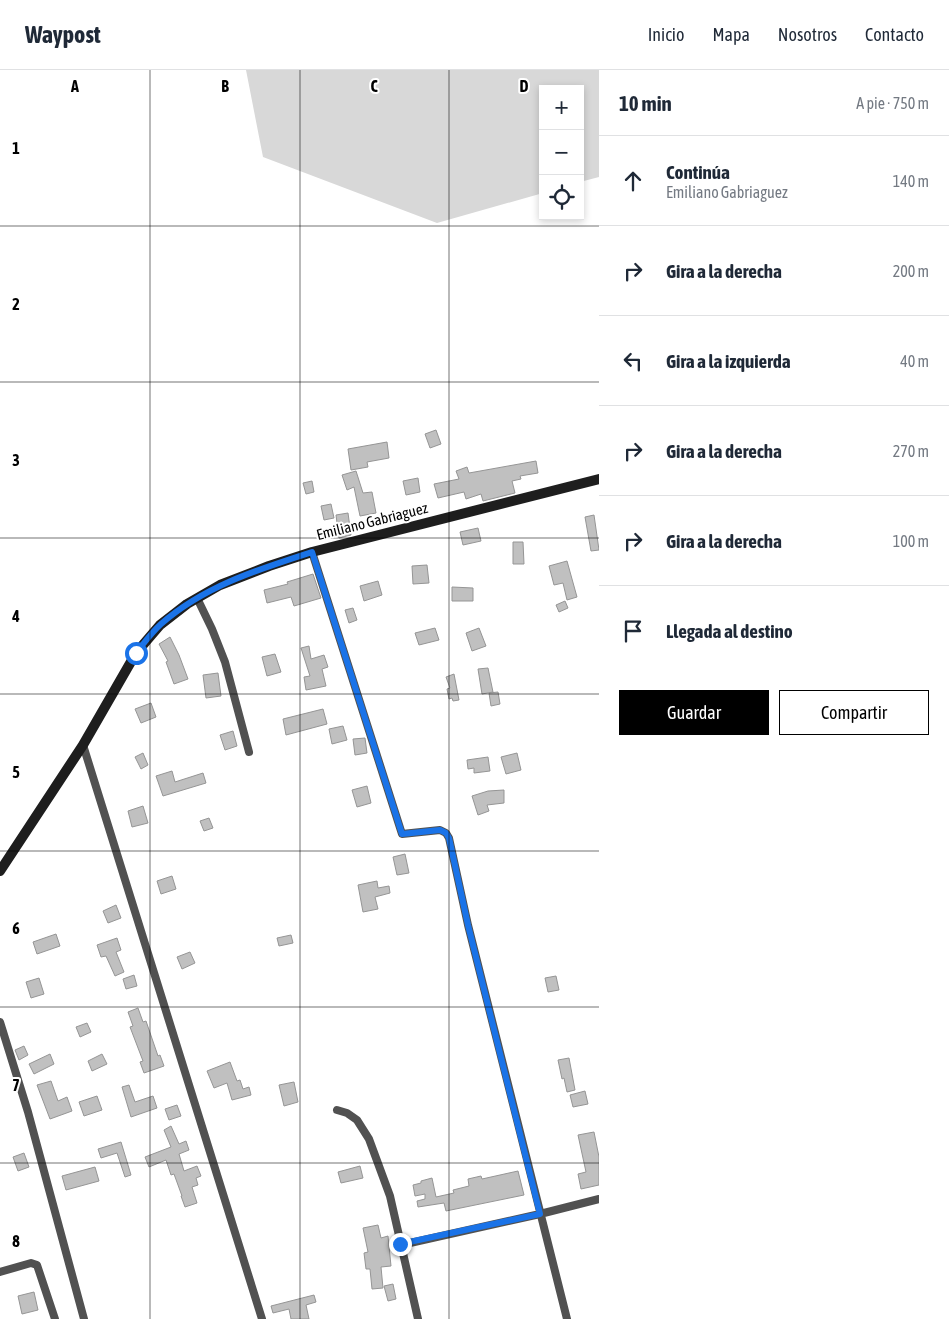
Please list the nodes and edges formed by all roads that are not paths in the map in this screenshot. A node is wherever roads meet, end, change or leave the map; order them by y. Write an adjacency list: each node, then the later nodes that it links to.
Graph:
1 (599, 479): 2 (main road, Emiliano Gabriaguez)
2 (312, 552): 3 (main road, Emiliano Gabriaguez); 10 (street)
3 (197, 598): 4 (main road, Emiliano Gabriaguez); 5 (street)
4 (83, 745): 6 (main road, Emiliano Gabriaguez); 15 (street)
5 (249, 752)
6 (0, 871)
7 (0, 1022): 14 (street)
8 (336, 1110): 11 (street)
9 (599, 1200): 10 (street)
10 (540, 1214): 11 (street); 17 (street)
11 (400, 1244): 16 (street)
12 (0, 1272): 13 (street)
13 (55, 1319)
14 (84, 1319)
15 (262, 1319)
16 (418, 1319)
17 (567, 1319)

